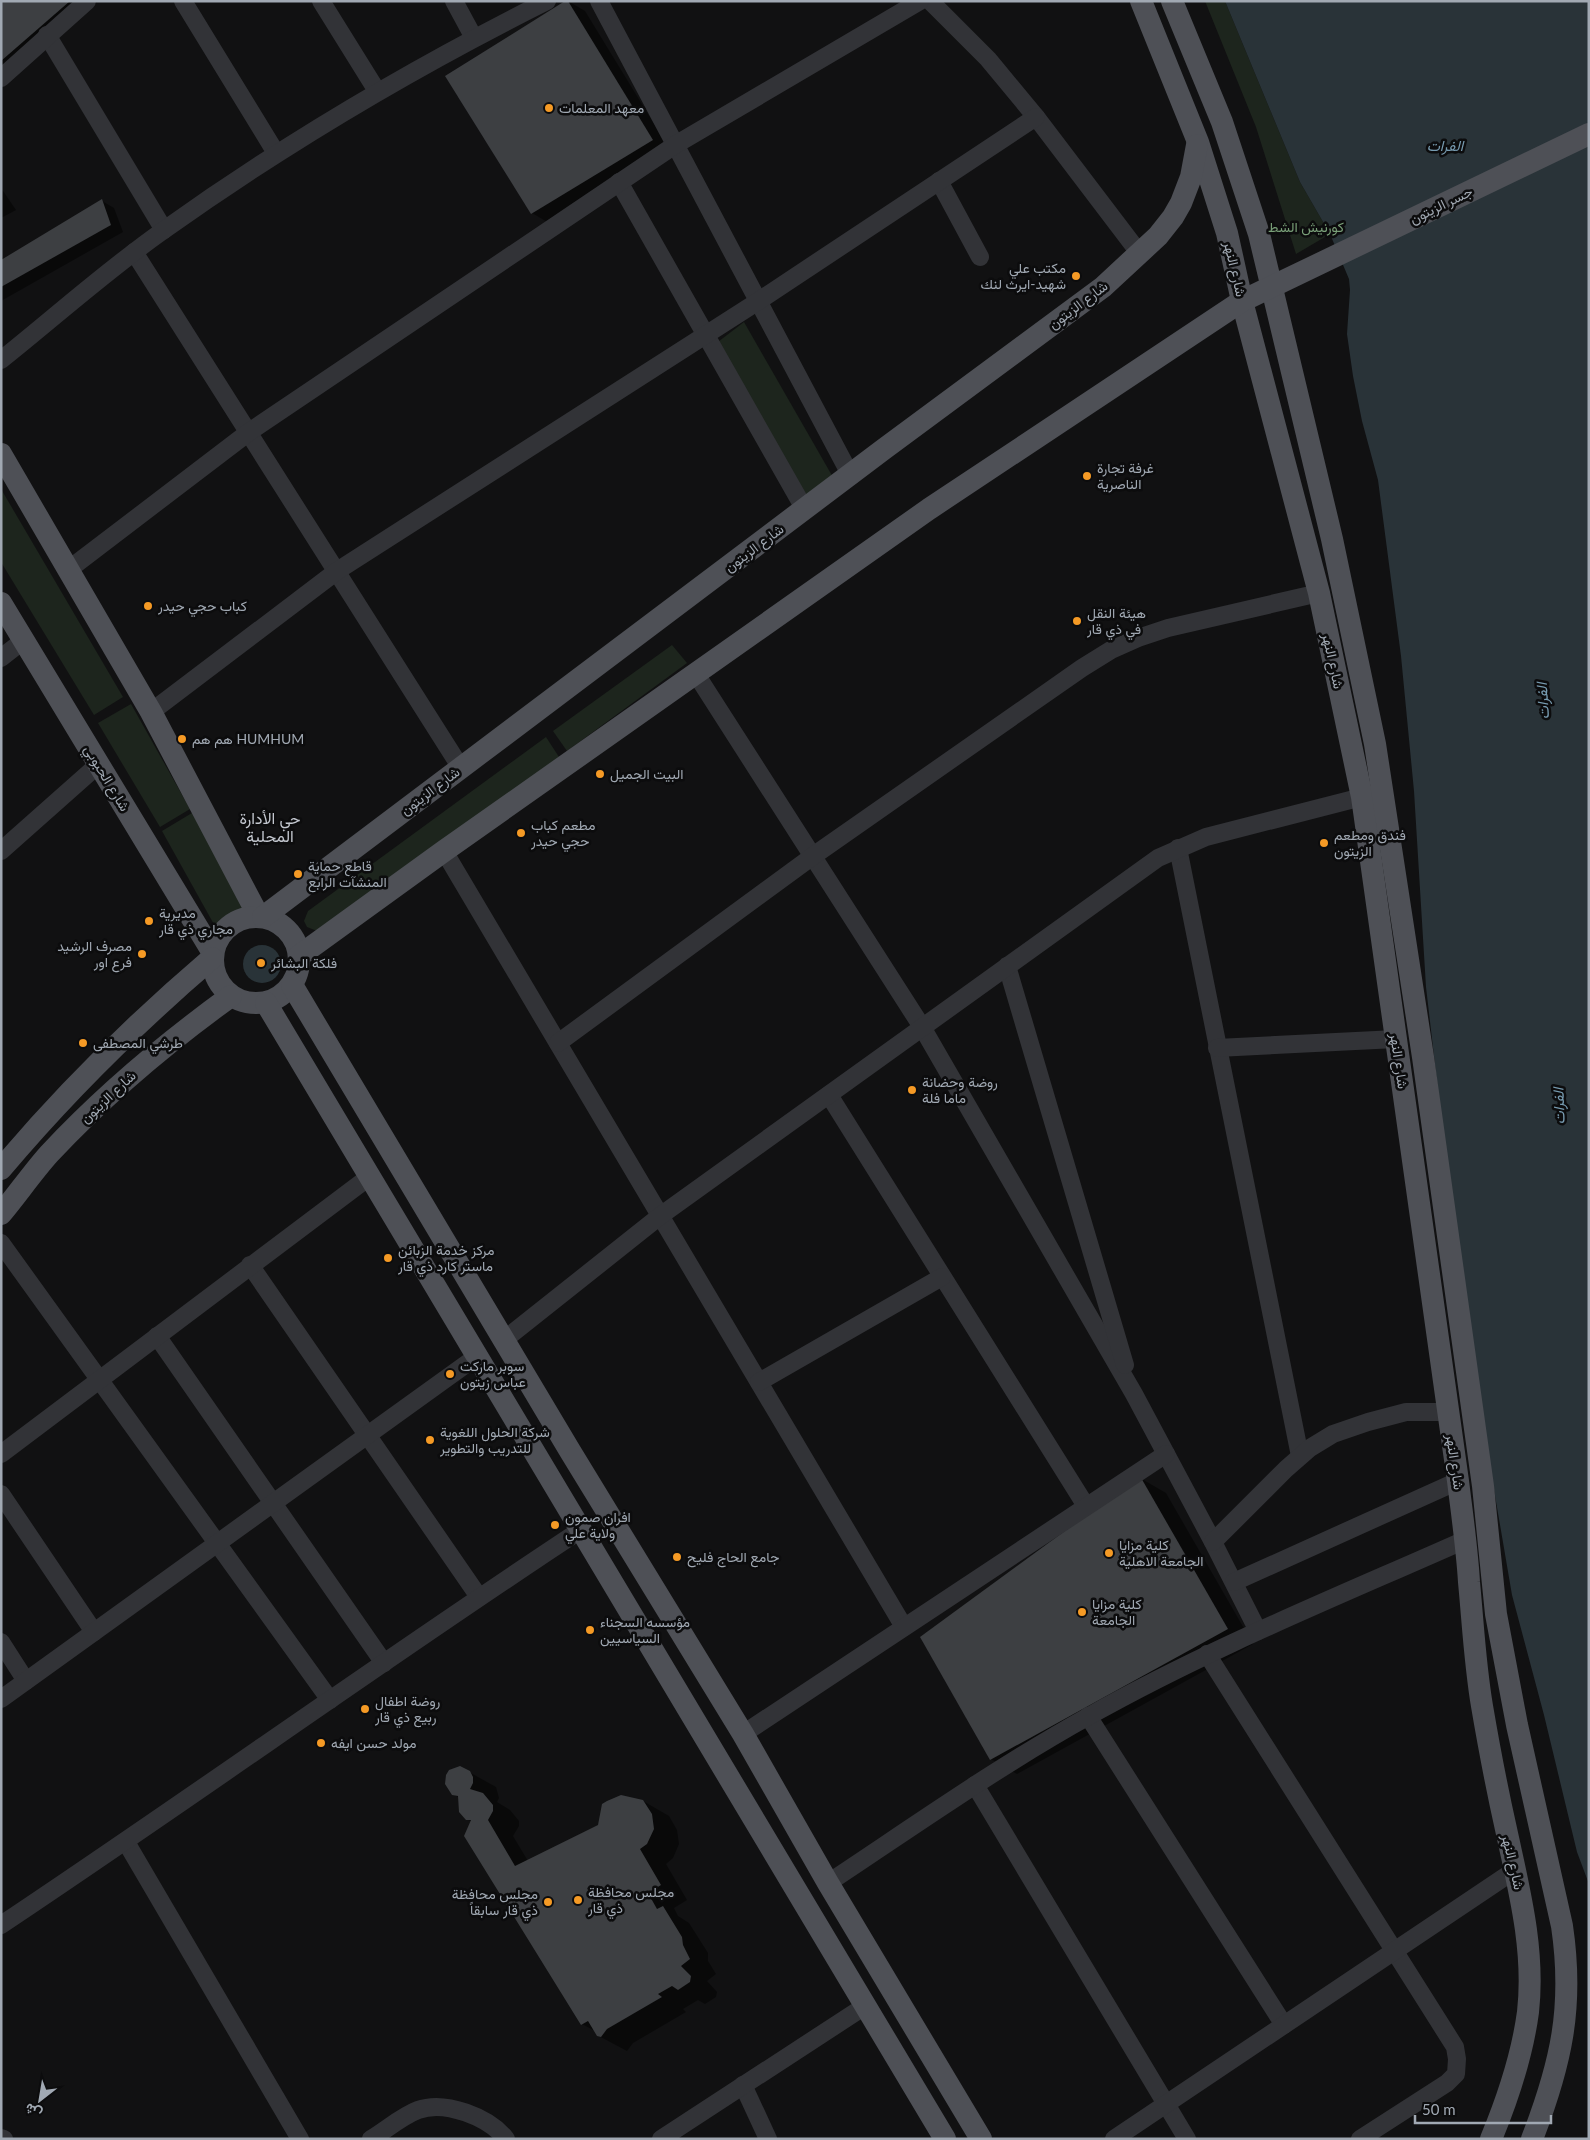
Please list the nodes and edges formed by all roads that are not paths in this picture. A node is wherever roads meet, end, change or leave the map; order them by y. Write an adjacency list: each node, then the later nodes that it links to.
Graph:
1 (87, 1): 11 (street)
2 (183, 1): 19 (street)
3 (321, 1): 14 (street)
4 (454, 1): 12 (street)
5 (547, 1): 12 (street)
6 (599, 1): 18 (street)
7 (920, 1): 18 (street)
8 (930, 1): 15 (street)
9 (1141, 1): 17 (main road, شارع النهر)
10 (1172, 1): 26 (main road, شارع النهر)
11 (48, 35): 13 (street); 22 (street)
12 (474, 38): 14 (street)
13 (1, 78)
14 (376, 91): 19 (street)
15 (1036, 117): 20 (street); 24 (street)
16 (1589, 134): 26 (main road, جسر الزيتون)
17 (1198, 142): 24 (main road, شارع الزيتون); 27 (main road, شارع النهر)
18 (675, 145): 21 (street); 28 (street)
19 (276, 153): 22 (street)
20 (939, 181): 25 (street); 28 (street)
21 (619, 182): 29 (street); 31 (street)
22 (164, 230): 23 (street)
23 (134, 252): 30 (street); 31 (street)
24 (1140, 254): 33 (main road, شارع الزيتون)
25 (980, 257)
26 (1271, 287): 27 (main road); 126 (main road, شارع النهر)
27 (1242, 301): 37 (main road, شارع النهر); 41 (main road)
28 (757, 302): 29 (street); 33 (street)
29 (705, 335): 34 (street); 36 (street)
30 (1, 360)
31 (249, 432): 35 (street); 36 (street)
32 (1, 454): 35 (main road)
33 (850, 476): 34 (main road, شارع الزيتون)
34 (805, 510): 44 (main road, شارع الزيتون)
35 (68, 570): 42 (main road)
36 (337, 571): 42 (street); 44 (street)
37 (1319, 593): 45 (main road, شارع النهر); 49 (street)
38 (1, 603): 39 (main road, شارع الحبوبي)
39 (24, 640): 40 (street); 43 (main road, شارع الحبوبي)
40 (1, 658)
41 (696, 674): 48 (main road); 49 (street)
42 (151, 712): 50 (main road)
43 (99, 764): 47 (street); 51 (main road, شارع الحبوبي)
44 (460, 768): 50 (main road, شارع الزيتون)
45 (1362, 797): 46 (street); 58 (main road, شارع النهر)
46 (1178, 848): 53 (street); 60 (street)
47 (1, 851)
48 (444, 851): 52 (main road); 59 (street)
49 (813, 856): 57 (street); 59 (street)
50 (260, 917): 51 (main road); 52 (main road)
51 (213, 955): 55 (main road); 62 (main road, شارع الزيتون)
52 (299, 956): 54 (main road)
53 (1007, 966): 57 (street); 74 (street)
54 (292, 985): 56 (main road); 70 (main road)
55 (231, 996): 56 (main road); 64 (main road, شارع الزيتون)
56 (266, 1003): 63 (main road)
57 (922, 1027): 61 (street); 74 (street)
58 (1396, 1039): 60 (street); 75 (main road, شارع النهر)
59 (558, 1043): 65 (street)
60 (1217, 1048): 80 (street)
61 (829, 1095): 65 (street); 68 (street)
62 (1, 1169)
63 (369, 1177): 67 (street); 71 (main road)
64 (1, 1214)
65 (660, 1216): 70 (street); 73 (street)
66 (1, 1243): 72 (street)
67 (250, 1265): 69 (street); 76 (street)
68 (942, 1277): 73 (street); 85 (street)
69 (157, 1336): 72 (street); 84 (street)
70 (504, 1340): 77 (main road)
71 (476, 1357): 76 (street); 81 (main road)
72 (99, 1380): 78 (street); 89 (street)
73 (759, 1382): 92 (street)
74 (1134, 1394): 79 (street)
75 (1448, 1412): 80 (street); 82 (main road, شارع النهر)
76 (367, 1435): 84 (street); 91 (street)
77 (570, 1451): 81 (main road); 102 (main road)
78 (1, 1454)
79 (1166, 1454): 85 (street); 88 (street)
80 (1300, 1456): 88 (street)
81 (542, 1466): 86 (main road)
82 (1458, 1481): 87 (main road, شارع النهر); 90 (street)
83 (1, 1494): 94 (street)
84 (273, 1503): 89 (street); 97 (street)
85 (1086, 1506): 92 (street)
86 (582, 1529): 91 (street); 109 (main road)
87 (1465, 1540): 93 (street); 105 (main road, شارع النهر)
88 (1213, 1542): 90 (street)
89 (217, 1543): 94 (street); 100 (street)
90 (1234, 1582): 93 (street)
91 (479, 1597): 97 (street)
92 (904, 1627): 102 (street)
93 (1258, 1631): 96 (street)
94 (94, 1632): 98 (street)
95 (1, 1642): 98 (street)
96 (1207, 1654): 101 (street); 108 (street)
97 (384, 1663): 100 (street)
98 (26, 1681): 99 (street)
99 (1, 1699)
100 (330, 1700): 104 (street)
101 (1088, 1716): 103 (street); 110 (street)
102 (743, 1734): 106 (main road)
103 (975, 1786): 106 (street); 114 (street)
104 (126, 1842): 107 (street); 115 (street)
105 (1515, 1870): 108 (street); 125 (main road, شارع النهر)
106 (828, 1883): 111 (main road)
107 (1, 1925)
108 (1394, 1951): 110 (street); 124 (street)
109 (865, 2006): 112 (street); 113 (main road)
110 (1284, 2025): 114 (street)
111 (942, 2074): 113 (main road); 121 (main road)
112 (744, 2085): 118 (street); 119 (street)
113 (916, 2089): 120 (main road)
114 (1166, 2104): 122 (street); 123 (street)
115 (300, 2139)
116 (371, 2139): 117 (street)
117 (506, 2139)
118 (661, 2139)
119 (768, 2139)
120 (945, 2139)
121 (981, 2139)
122 (1114, 2139)
123 (1187, 2139)
124 (1360, 2139)
125 (1490, 2139)
126 (1532, 2139)

